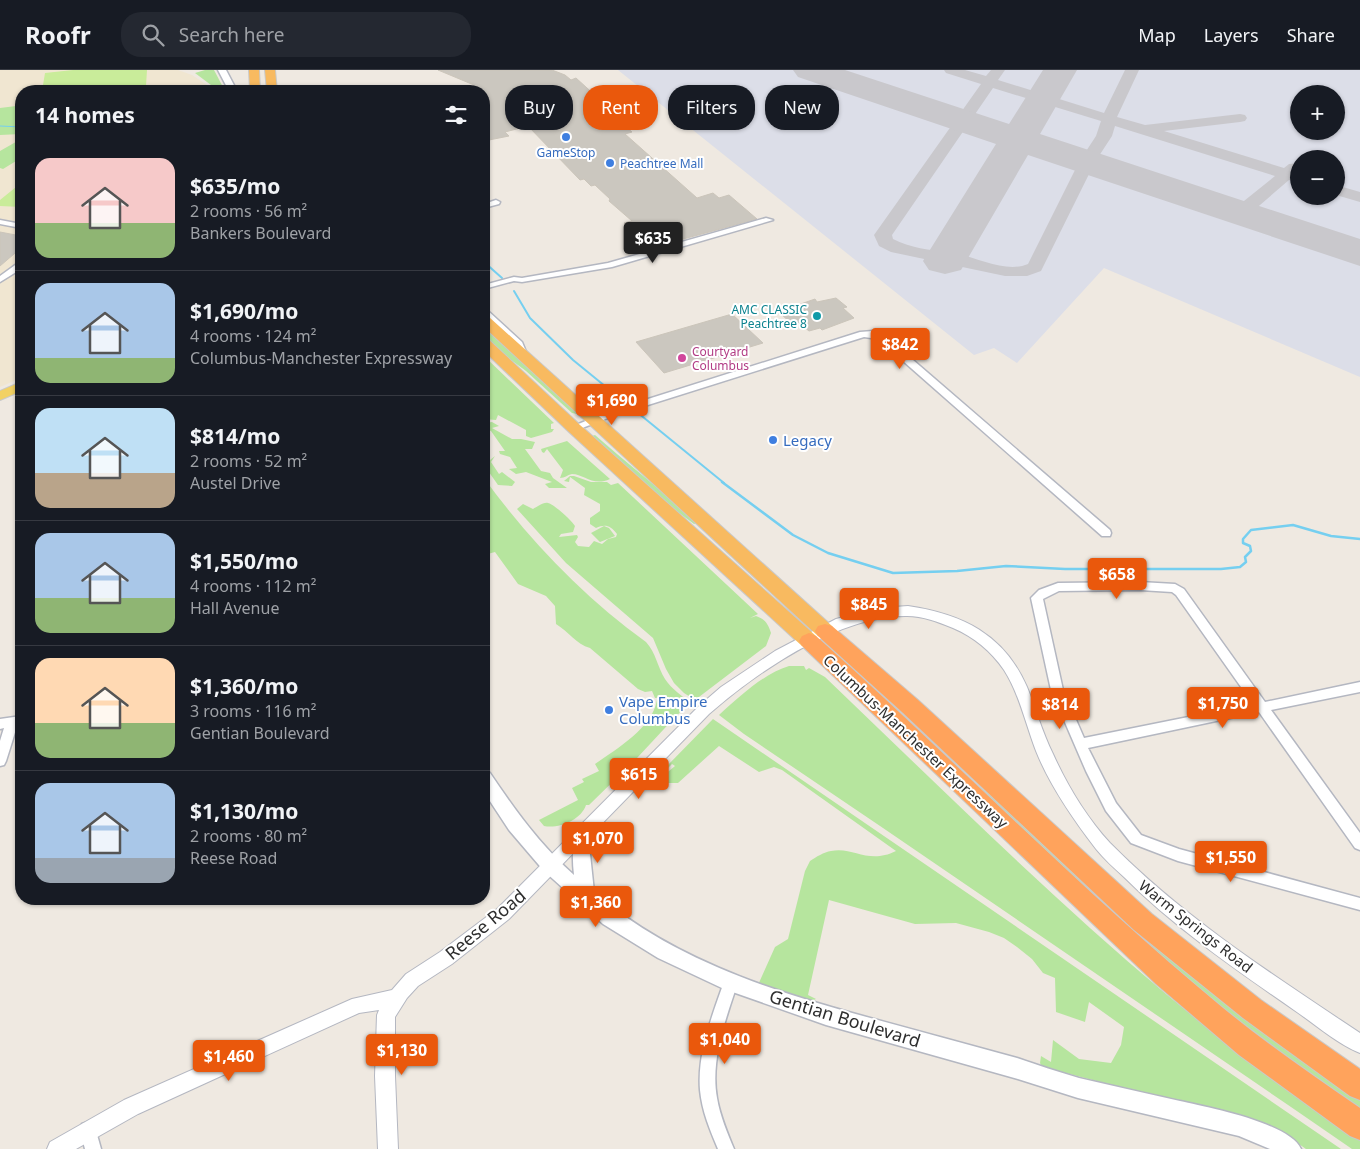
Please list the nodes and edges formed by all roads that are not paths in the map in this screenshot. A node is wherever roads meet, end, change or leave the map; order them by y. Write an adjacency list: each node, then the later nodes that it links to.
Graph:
1 (222, 70): 4 (main road)
2 (254, 70): 5 (highway)
3 (270, 70): 6 (highway)
4 (230, 85)
5 (255, 85)
6 (271, 85)
7 (496, 202): 8 (street)
8 (490, 204)
9 (769, 220): 14 (street)
10 (0, 222): 11 (street)
11 (15, 225)
12 (15, 269): 13 (street)
13 (0, 280)
14 (522, 280): 15 (street); 16 (street)
15 (490, 286)
16 (490, 292)
17 (490, 317): 20 (street)
18 (490, 325): 20 (highway, Columbus-Manchester Expressway)
19 (490, 349): 24 (highway, Columbus-Manchester Expressway)
20 (522, 354): 23 (highway, Columbus-Manchester Expressway)
21 (15, 389): 22 (main road)
22 (0, 396)
23 (594, 420): 24 (street); 25 (street); 26 (highway, Columbus-Manchester Expressway)
24 (574, 428): 26 (highway, Columbus-Manchester Expressway)
25 (1106, 533)
26 (817, 636): 33 (street, Reese Road); 40 (street, Warm Springs Road); 41 (highway, Columbus-Manchester Expressway); 42 (highway, Columbus-Manchester Expressway)
27 (1360, 687): 28 (street)
28 (1263, 707): 30 (street); 30 (street); 34 (street)
29 (11, 722): 31 (street)
30 (1081, 744): 37 (street)
31 (0, 761)
32 (490, 787): 35 (main road, Gentian Boulevard)
33 (586, 830): 35 (street, Reese Road); 36 (main road)
34 (1360, 844)
35 (550, 865): 36 (main road, Gentian Boulevard); 39 (street, Reese Road)
36 (585, 896): 38 (main road, Gentian Boulevard)
37 (1360, 904)
38 (731, 982): 44 (main road, Gentian Boulevard); 48 (street)
39 (395, 998): 43 (street); 47 (street, Reese Road)
40 (1360, 1044)
41 (1360, 1086)
42 (1360, 1126)
43 (88, 1130): 45 (street); 46 (street)
44 (1282, 1145)
45 (57, 1149)
46 (93, 1149)
47 (388, 1149)
48 (726, 1149)

